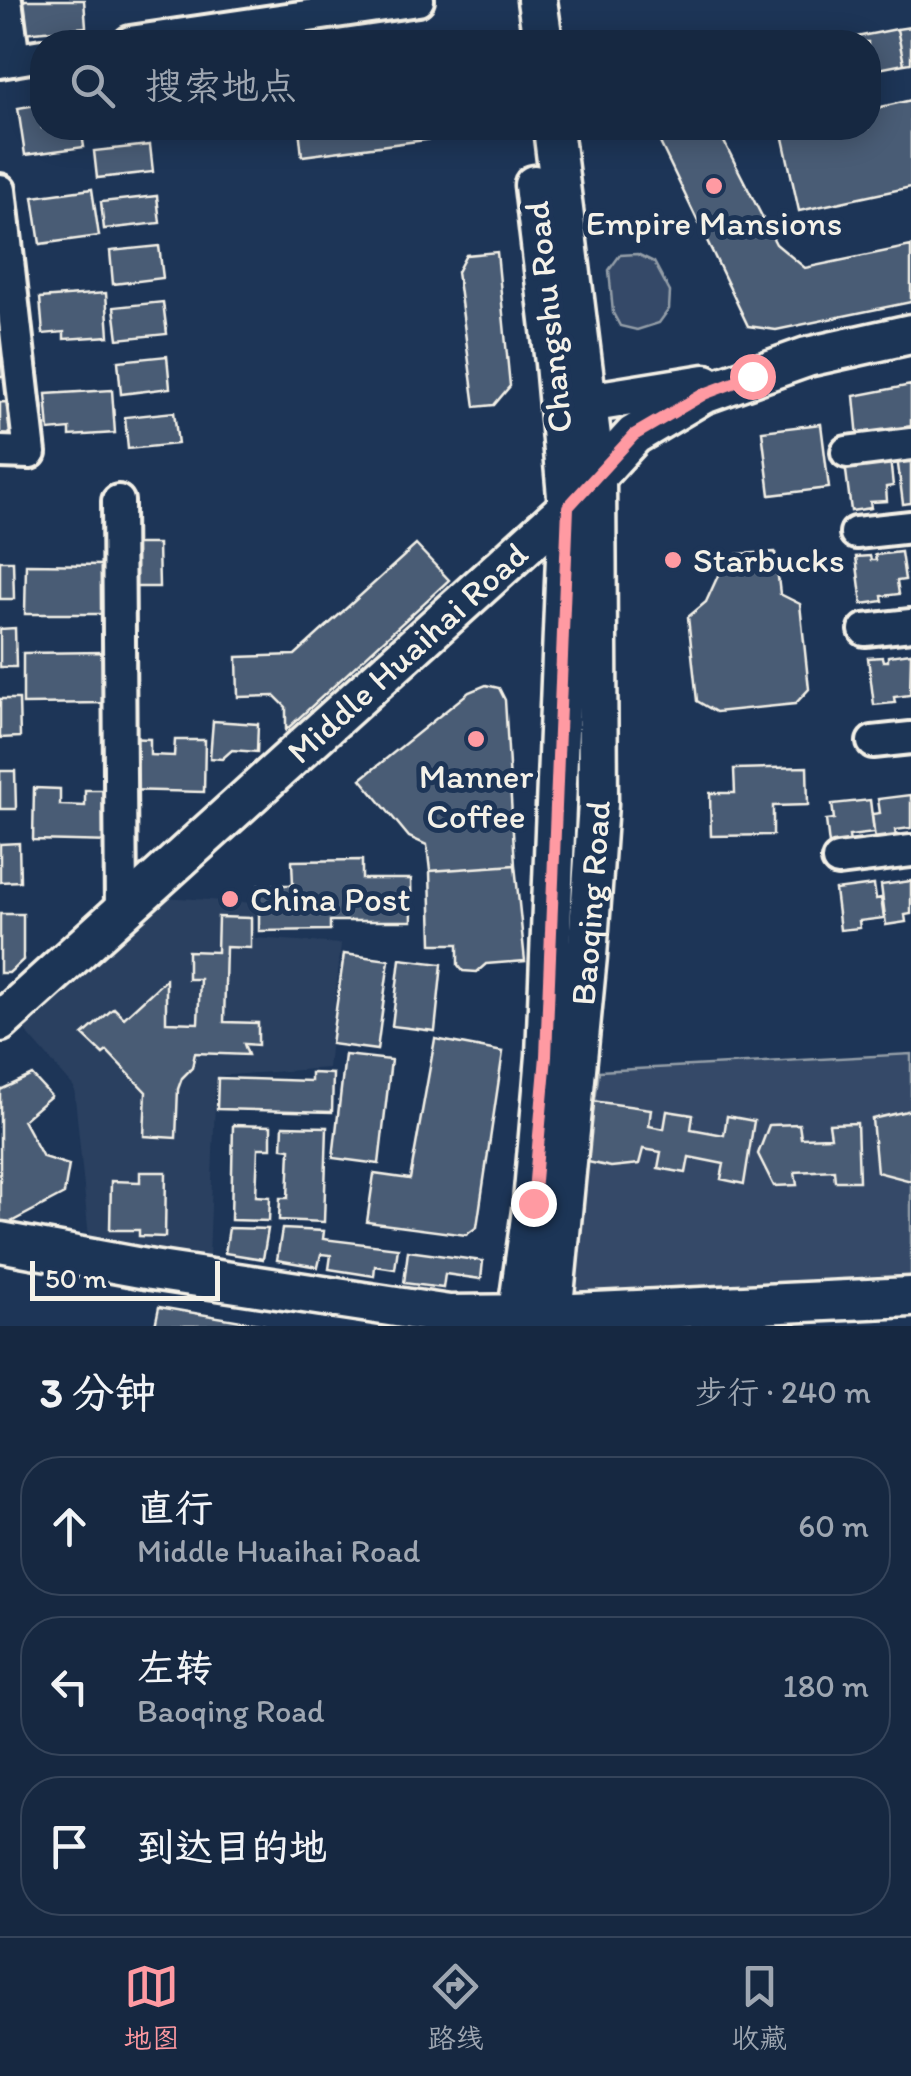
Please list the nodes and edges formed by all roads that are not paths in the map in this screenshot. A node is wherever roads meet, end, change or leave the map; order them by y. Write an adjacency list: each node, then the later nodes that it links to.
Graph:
1 (6, 0): 8 (street)
2 (418, 0): 5 (street)
3 (512, 0): 6 (main road)
4 (538, 0): 7 (main road)
5 (212, 30)
6 (516, 30)
7 (542, 30)
8 (19, 59)
9 (528, 140): 20 (main road, Changshu Road)
10 (554, 140): 14 (main road, Baoqing Road)
11 (0, 190): 16 (street)
12 (911, 334): 13 (main road, Middle Huaihai Road)
13 (752, 376): 14 (main road); 18 (main road, Middle Huaihai Road)
14 (587, 403): 18 (main road, Baoqing Road)
15 (911, 444): 17 (street)
16 (0, 452)
17 (848, 452)
18 (596, 477): 20 (main road, Middle Huaihai Road); 33 (main road, Baoqing Road)
19 (118, 501): 29 (street)
20 (568, 507): 29 (main road, Middle Huaihai Road); 33 (main road, Baoqing Road)
21 (911, 527): 22 (street)
22 (856, 534)
23 (911, 625): 24 (street)
24 (865, 630)
25 (911, 738): 26 (street)
26 (873, 742)
27 (911, 851): 28 (street)
28 (838, 860)
29 (121, 912): 30 (main road, Middle Huaihai Road)
30 (0, 1022)
31 (0, 1242): 33 (main road)
32 (911, 1297): 33 (main road)
33 (534, 1320)

